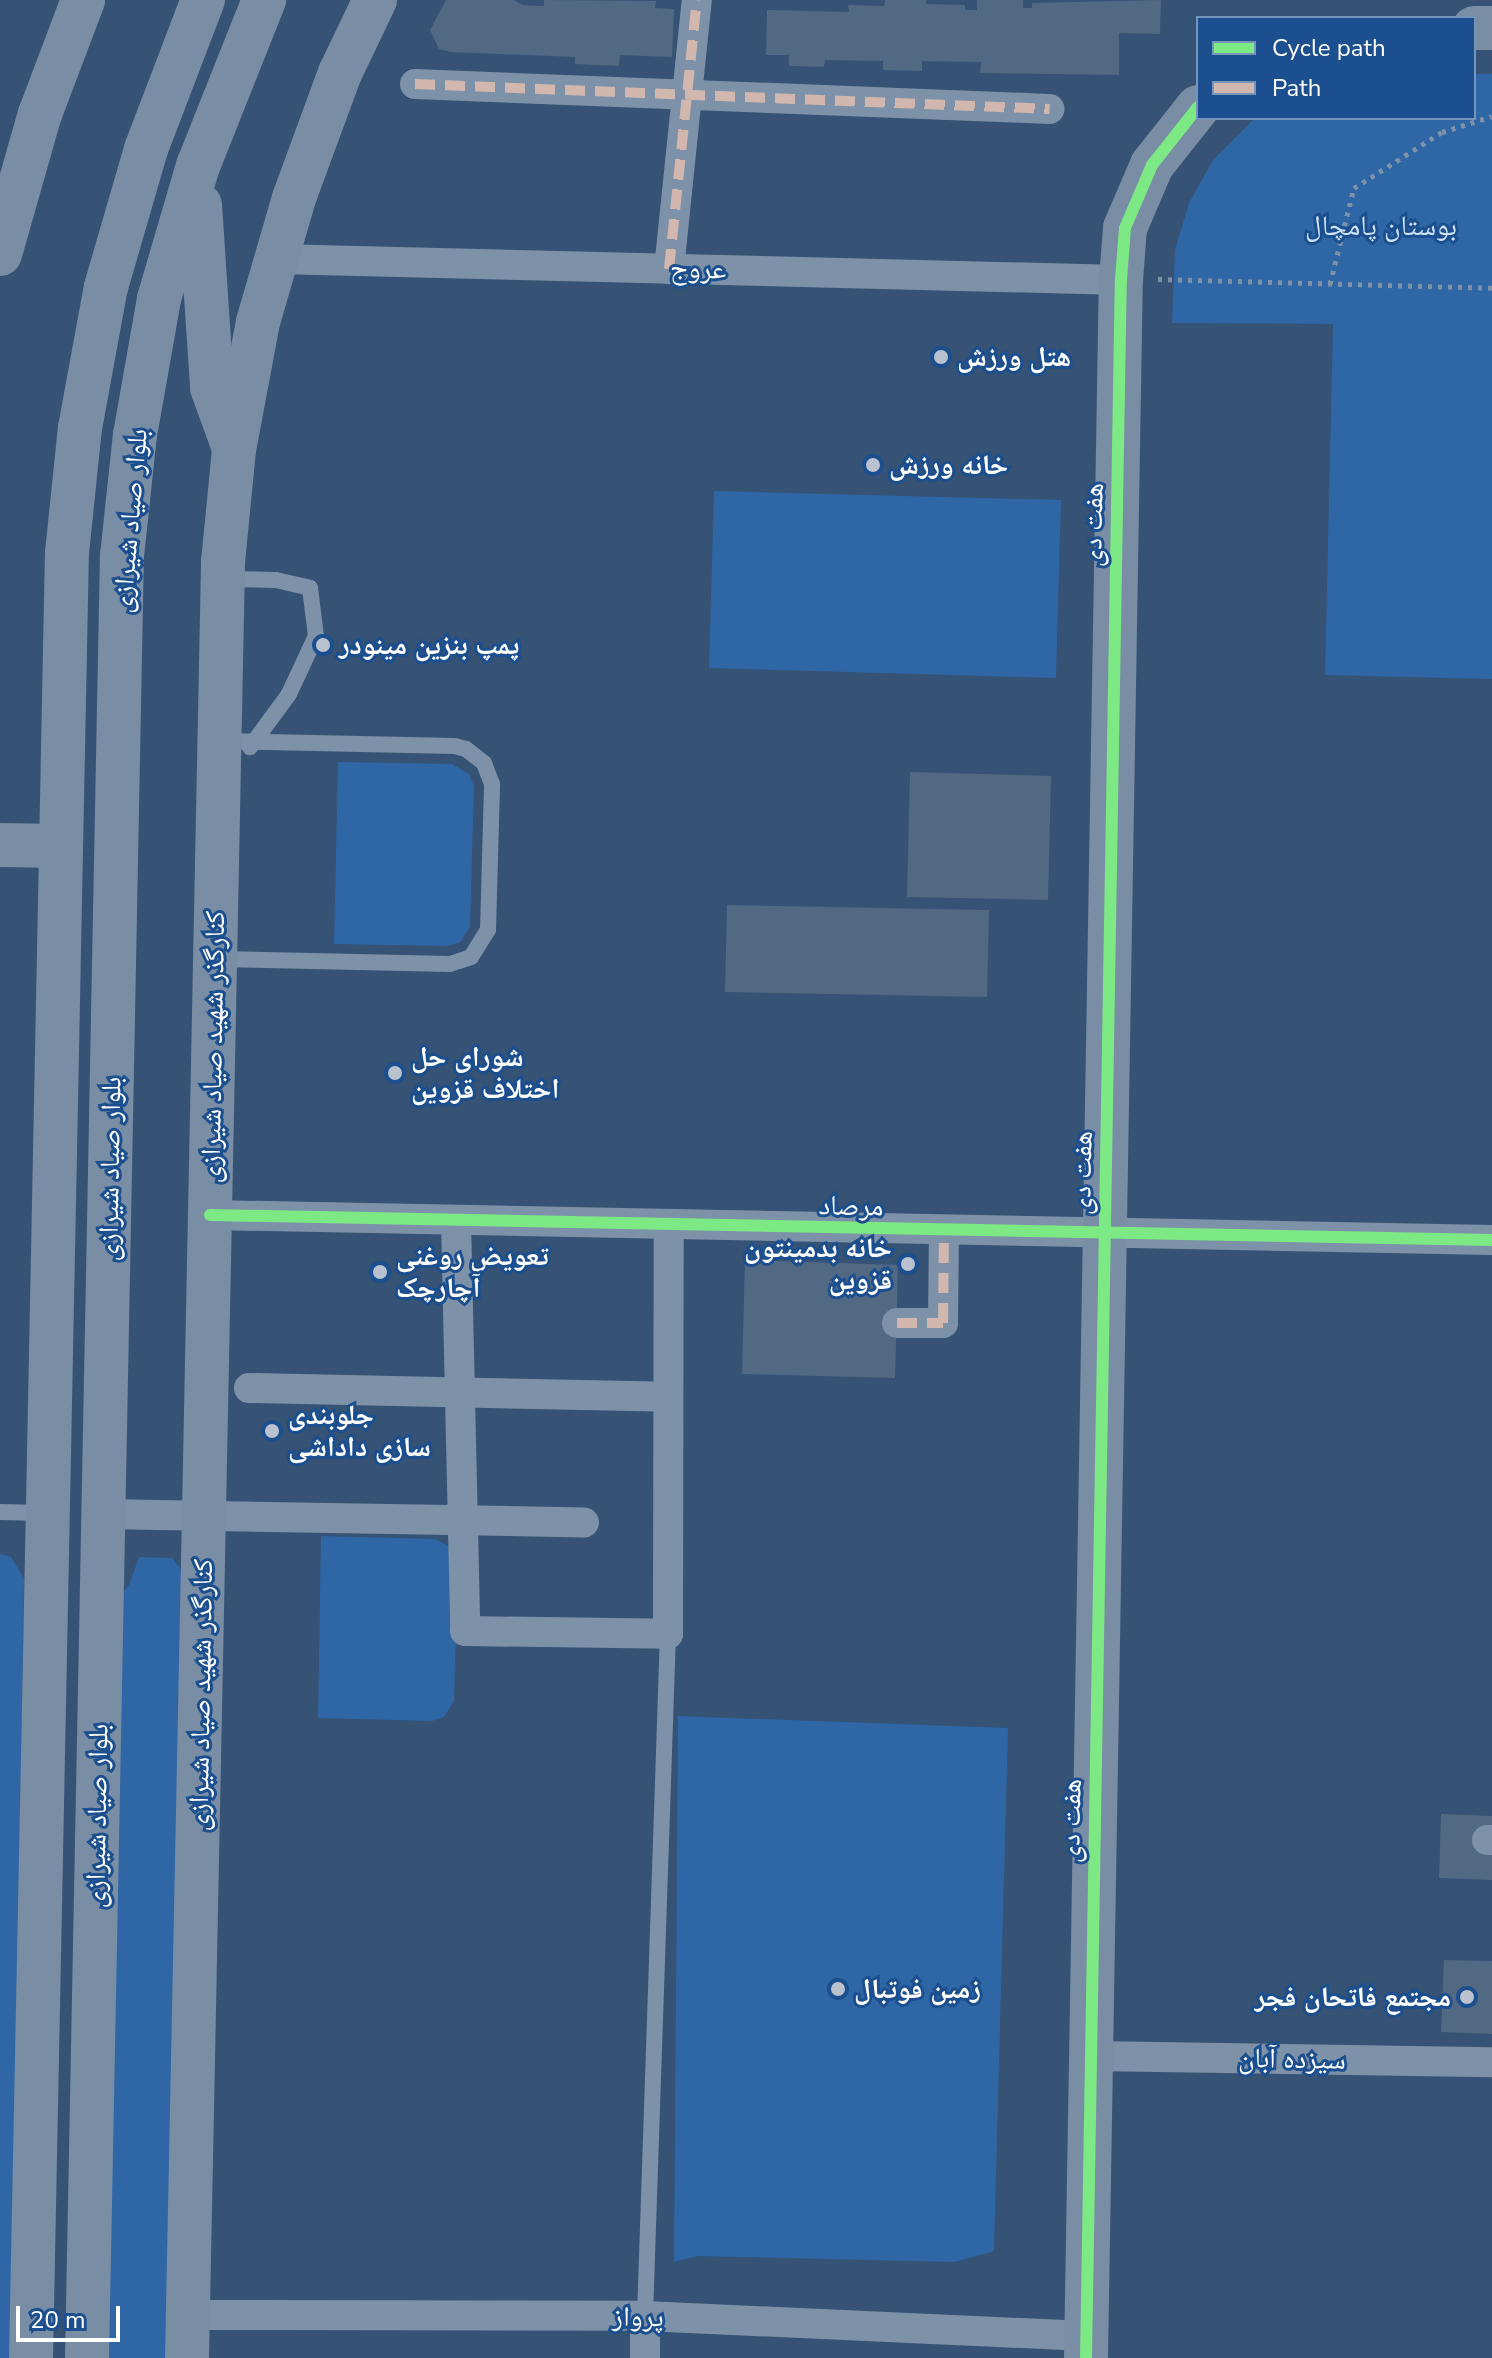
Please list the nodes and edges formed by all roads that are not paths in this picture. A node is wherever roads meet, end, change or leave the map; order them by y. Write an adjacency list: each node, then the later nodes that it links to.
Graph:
1 (83, 0): 11 (main road)
2 (203, 0): 19 (main road, بلوار صیاد شیرازی)
3 (264, 0): 10 (main road, بلوار صیاد شیرازی)
4 (375, 0): 12 (main road, کنارگذر شهید صیاد شیرازی)
5 (697, 0): 7 (street)
6 (415, 84): 7 (street)
7 (689, 95): 8 (street); 13 (street)
8 (1050, 109)
9 (1196, 110): 14 (main road, هفت دی)
10 (198, 166): 15 (main road); 33 (main road, بلوار صیاد شیرازی)
11 (0, 254)
12 (276, 259): 13 (street, عروج); 15 (main road, کنارگذر شهید صیاد شیرازی)
13 (669, 269): 14 (street, عروج)
14 (1121, 279): 25 (main road, هفت دی)
15 (234, 450): 16 (main road, کنارگذر شهید صیاد شیرازی)
16 (222, 579): 17 (main road, کنارگذر شهید صیاد شیرازی); 17 (lane)
17 (231, 751): 20 (main road, کنارگذر شهید صیاد شیرازی); 20 (lane)
18 (0, 845): 19 (main road)
19 (61, 846): 32 (main road, بلوار صیاد شیرازی)
20 (215, 959): 21 (main road, کنارگذر شهید صیاد شیرازی)
21 (210, 1215): 22 (street, مرصاد); 34 (main road, کنارگذر شهید صیاد شیرازی)
22 (456, 1220): 23 (street, مرصاد); 29 (street)
23 (669, 1226): 24 (street, مرصاد); 30 (street)
24 (944, 1232): 25 (street, مرصاد); 27 (street)
25 (1105, 1235): 26 (street, مرصاد); 38 (main road, هفت دی)
26 (1492, 1240)
27 (897, 1323)
28 (249, 1388): 29 (street)
29 (460, 1392): 30 (street); 35 (street)
30 (668, 1397): 37 (street)
31 (0, 1512): 32 (lane)
32 (48, 1513): 43 (main road, بلوار صیاد شیرازی)
33 (103, 1514): 34 (street); 44 (main road, بلوار صیاد شیرازی)
34 (204, 1516): 35 (street); 40 (main road, کنارگذر شهید صیاد شیرازی)
35 (463, 1518): 36 (street); 37 (street)
36 (584, 1522)
37 (668, 1634): 41 (lane)
38 (1091, 2056): 39 (street, سیزده آبان); 42 (main road, هفت دی)
39 (1492, 2062)
40 (188, 2315): 41 (street, پرواز); 45 (main road, کنارگذر شهید صیاد شیرازی)
41 (645, 2316): 42 (street, پرواز); 46 (street)
42 (1087, 2347)
43 (31, 2358)
44 (87, 2358)
45 (187, 2358)
46 (645, 2358)

